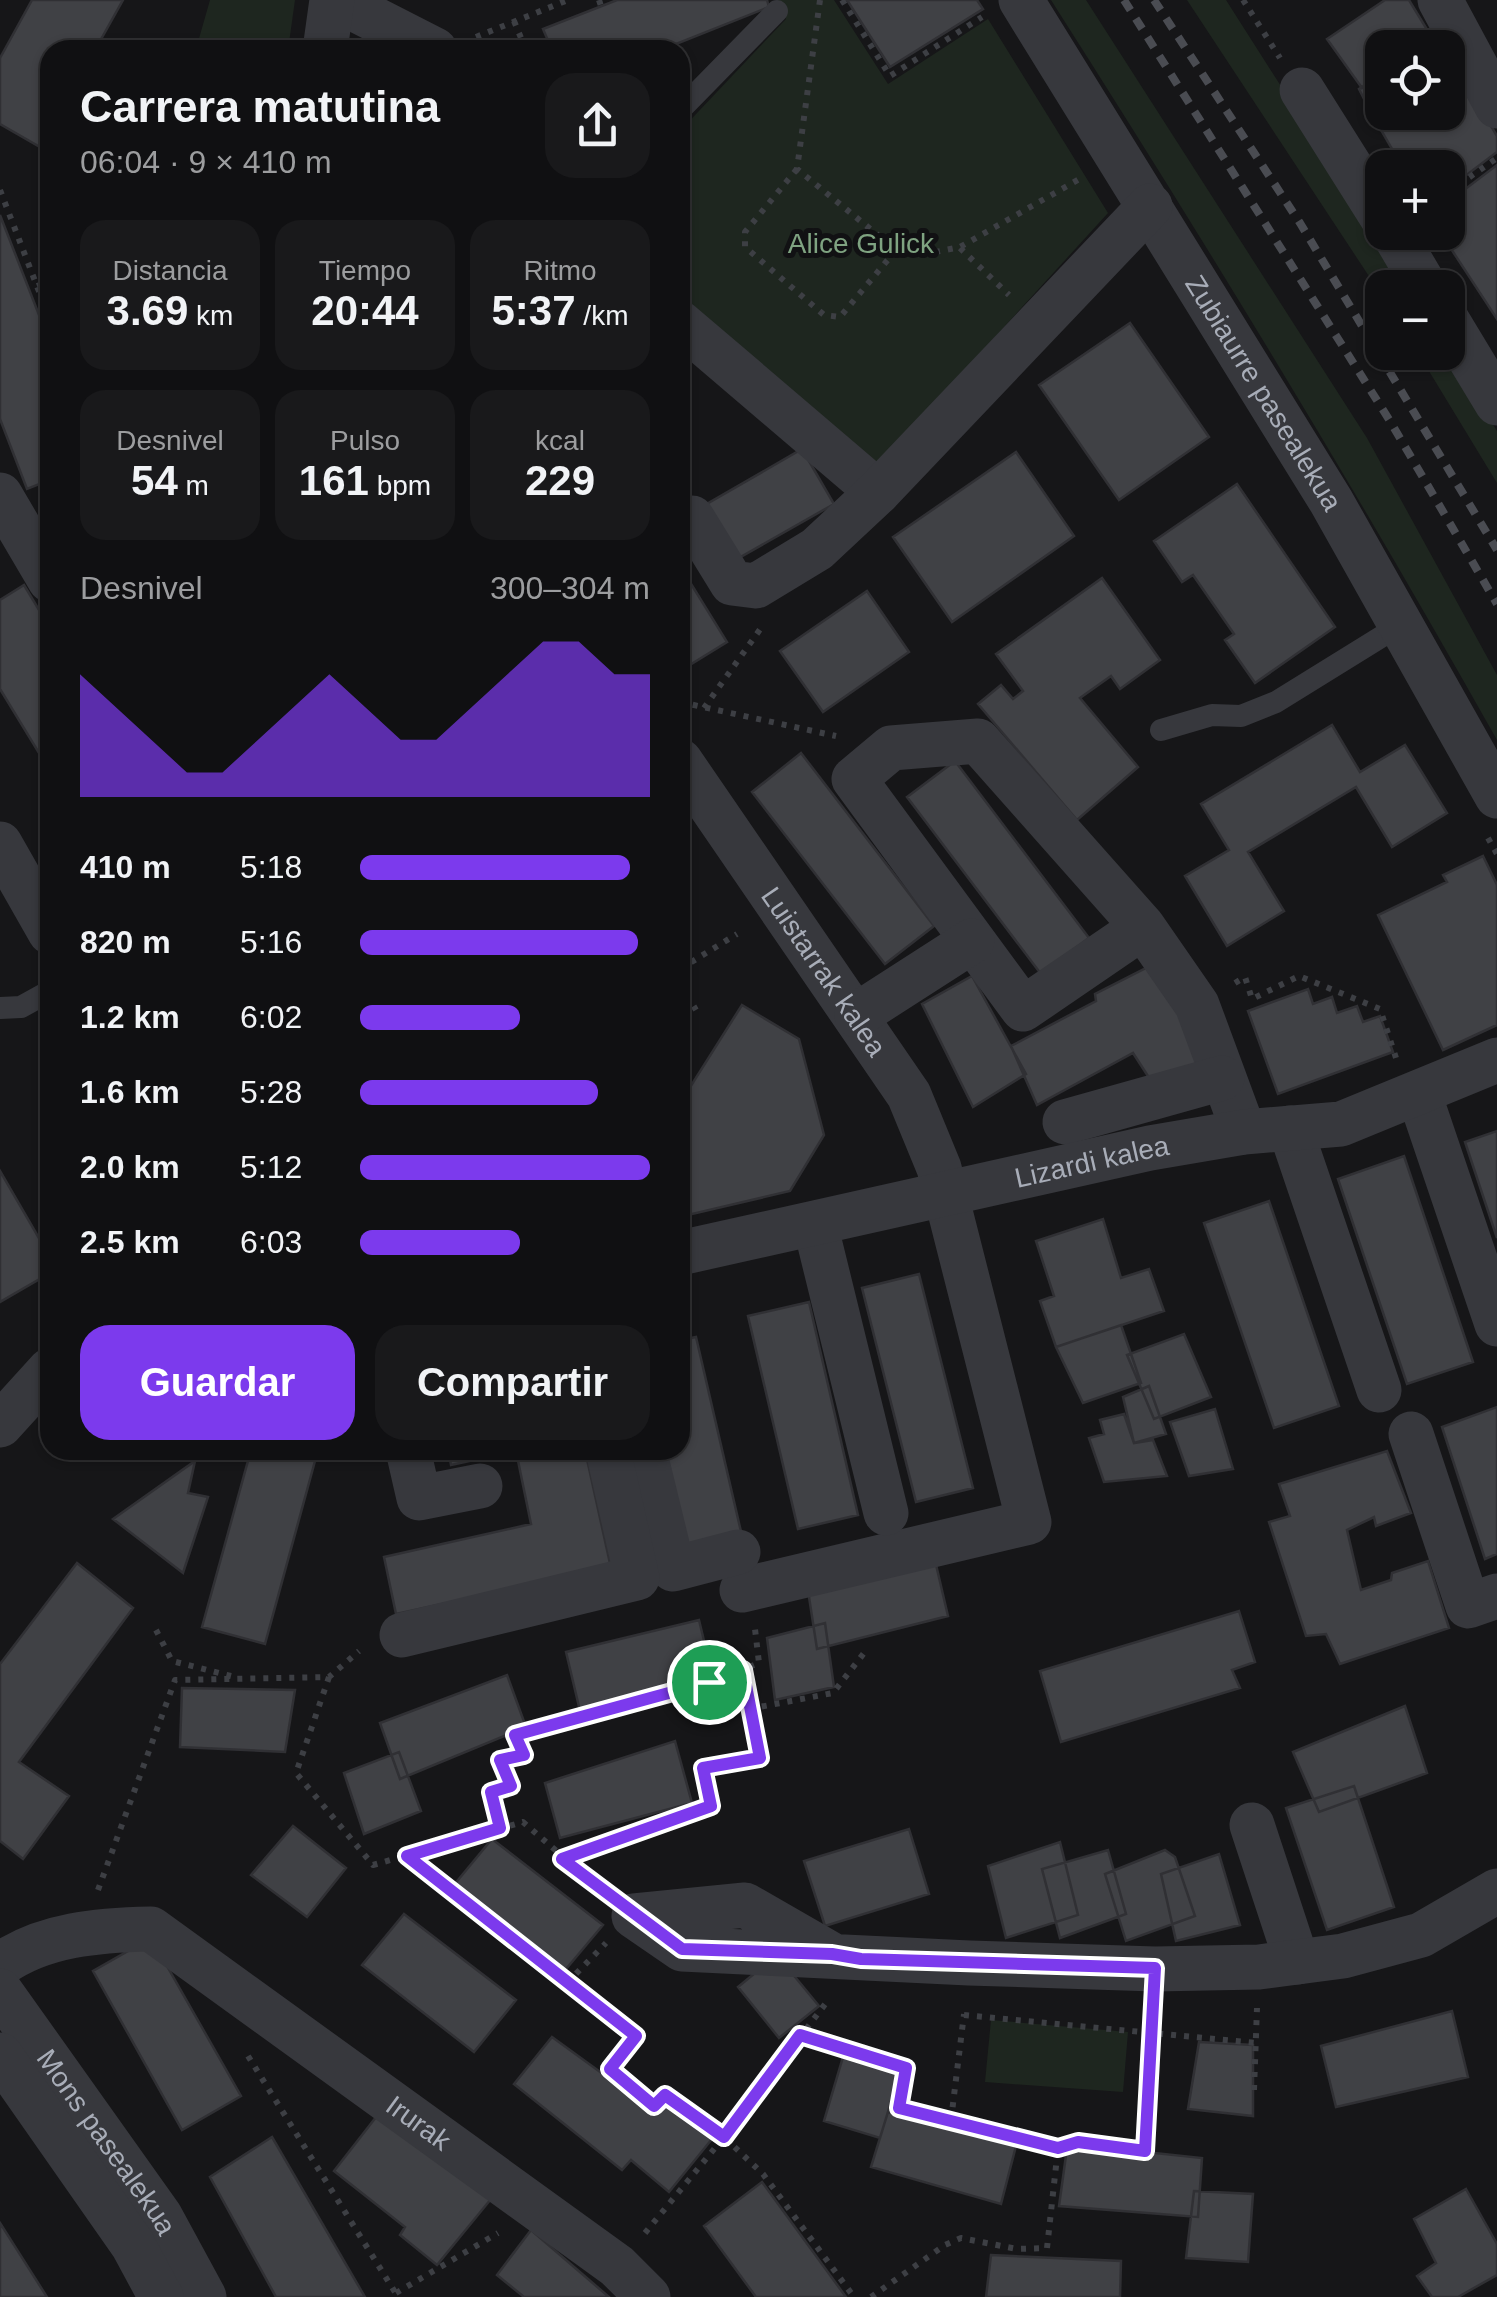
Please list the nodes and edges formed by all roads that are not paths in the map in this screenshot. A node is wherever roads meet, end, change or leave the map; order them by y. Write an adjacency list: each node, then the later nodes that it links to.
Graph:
1 (335, 0): 5 (street); 6 (street)
2 (1440, 0): 9 (street)
3 (1006, 6): 11 (street, Zubiaurre pasealekua)
4 (777, 12): 8 (lane)
5 (327, 40)
6 (432, 40)
7 (1302, 90): 10 (street)
8 (690, 100)
9 (1497, 106)
10 (1365, 189)
11 (1150, 206): 15 (street); 19 (street, Zubiaurre pasealekua)
12 (690, 332): 15 (street)
13 (1465, 350): 14 (street)
14 (1497, 403)
15 (878, 492): 17 (street)
16 (0, 495): 18 (street)
17 (692, 518)
18 (40, 563)
19 (1402, 624): 20 (lane); 22 (street, Zubiaurre pasealekua)
20 (1161, 730)
21 (690, 775): 29 (street, Luistarrak kalea)
22 (1497, 796)
23 (0, 844): 24 (street)
24 (40, 914)
25 (1143, 926): 26 (street); 26 (street); 31 (street)
26 (972, 941): 29 (street)
27 (40, 997): 28 (lane)
28 (0, 1008)
29 (857, 1016): 36 (street, Luistarrak kalea)
30 (1497, 1060): 32 (street, Lizardi kalea)
31 (1222, 1078): 33 (street); 35 (street)
32 (1409, 1082): 34 (street, Lizardi kalea); 39 (street)
33 (1065, 1122)
34 (1290, 1128): 35 (street, Lizardi kalea); 41 (street)
35 (1244, 1132): 36 (street, Lizardi kalea)
36 (946, 1196): 37 (street, Lizardi kalea); 46 (street, Luistarrak kalea)
37 (816, 1224): 38 (street, Lizardi kalea); 48 (street)
38 (690, 1252)
39 (1497, 1324)
40 (40, 1381): 42 (street)
41 (1378, 1390)
42 (0, 1424)
43 (1412, 1434): 49 (street)
44 (410, 1460): 47 (street)
45 (610, 1460): 50 (street)
46 (646, 1460)
47 (480, 1486)
48 (886, 1513)
49 (1497, 1596)
50 (402, 1635)
51 (1252, 1826): 55 (street)
52 (1497, 1890): 55 (street)
53 (634, 1916): 55 (street)
54 (0, 1965): 60 (street, Irurak)
55 (1278, 1965)
56 (0, 1991): 59 (street, Mons pasealekua)
57 (0, 2056): 58 (street, Mons pasealekua)
58 (162, 2297)
59 (204, 2297)
60 (648, 2297)

